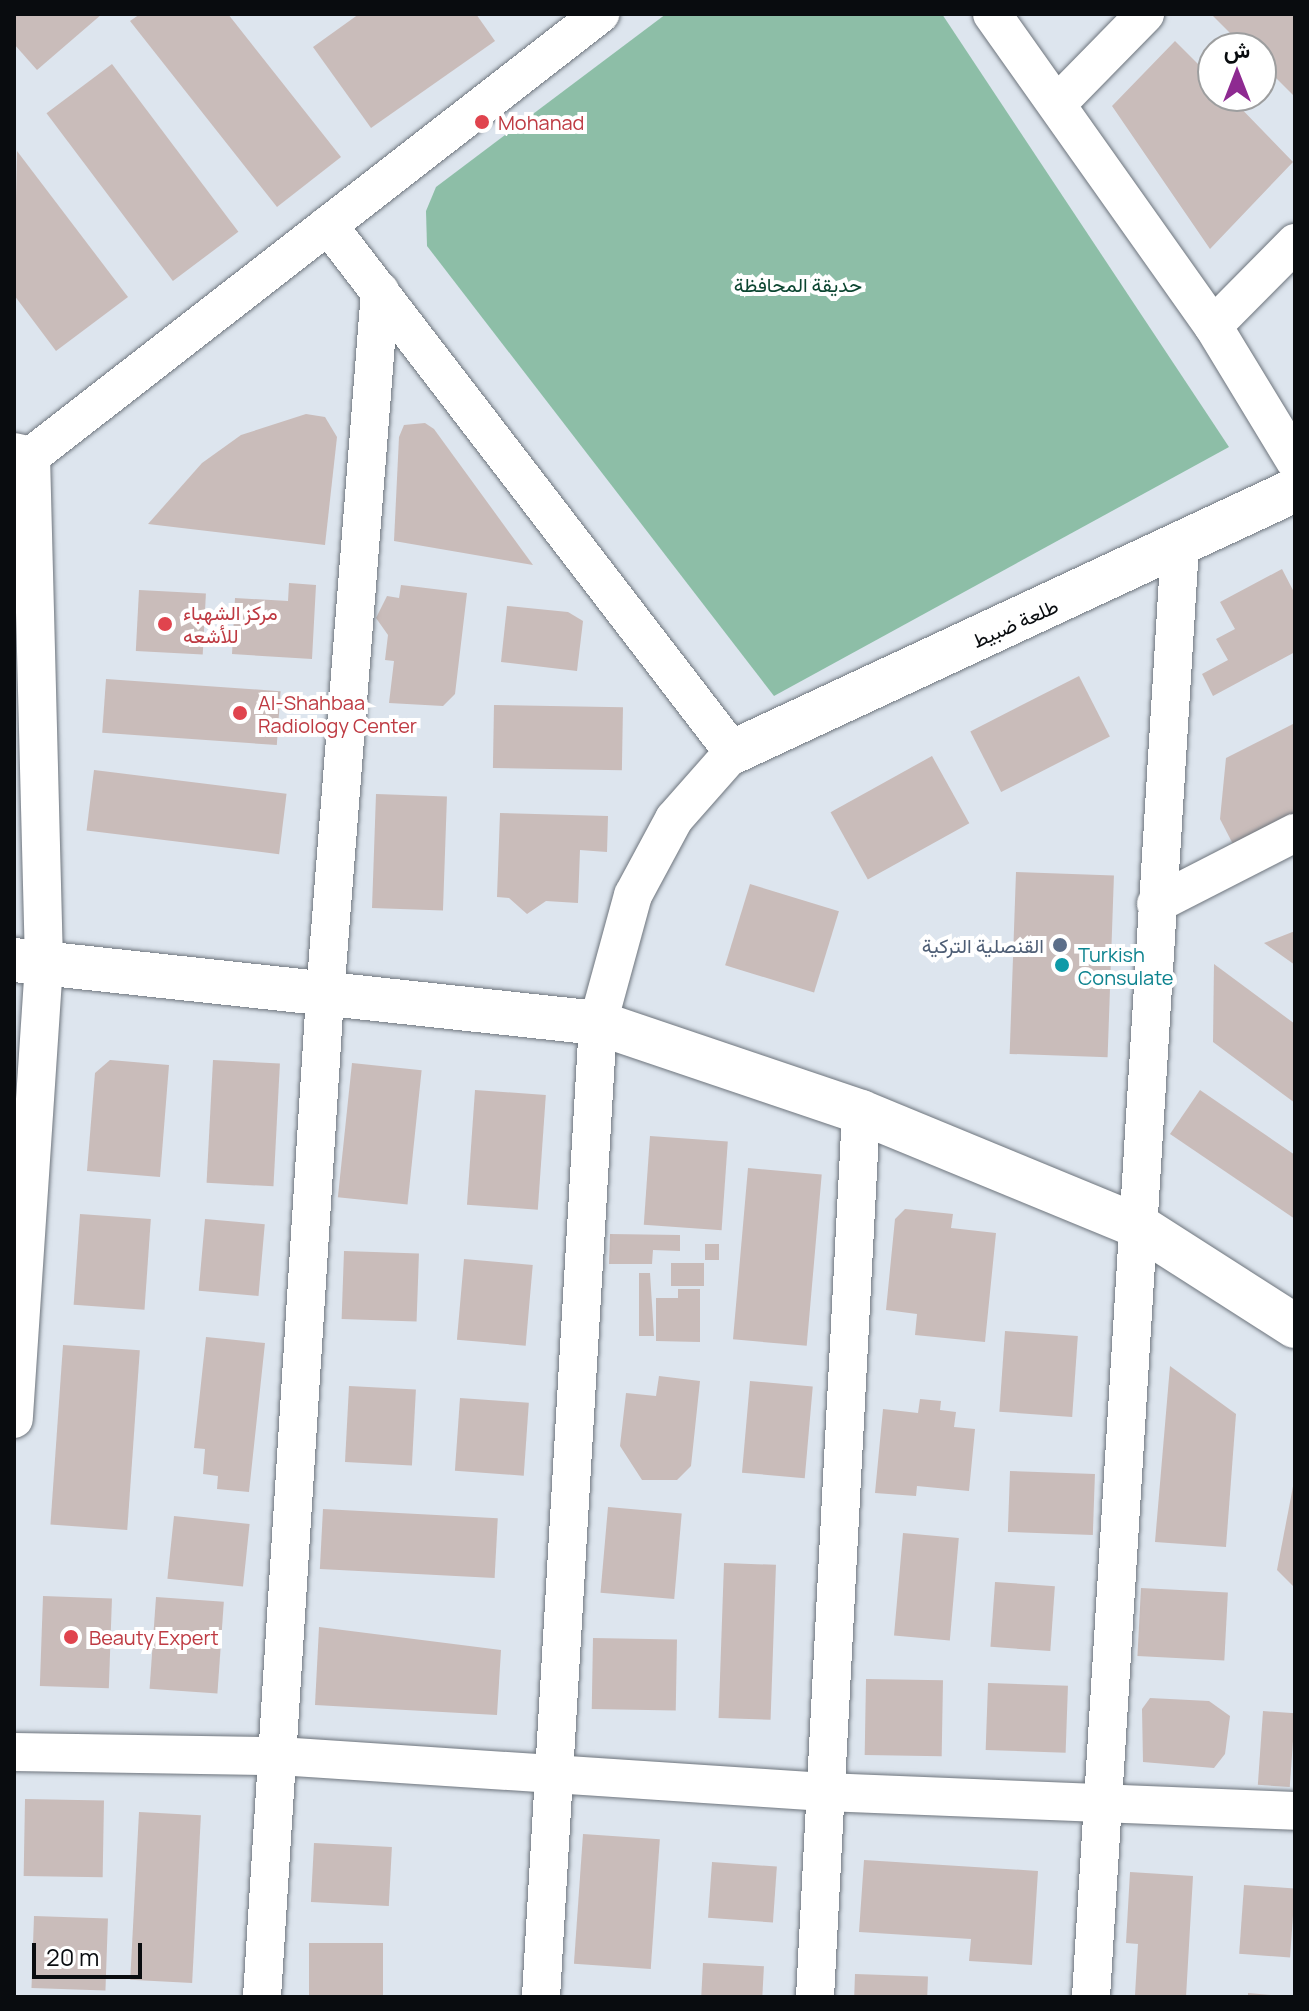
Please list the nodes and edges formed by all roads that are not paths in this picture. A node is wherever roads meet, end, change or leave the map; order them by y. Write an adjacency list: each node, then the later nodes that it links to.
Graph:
1 (600, 14): 4 (street)
2 (992, 14): 5 (street)
3 (1145, 14): 5 (street)
4 (560, 26): 6 (street)
5 (1057, 104): 9 (street)
6 (328, 225): 8 (street); 10 (street)
7 (1295, 243): 9 (street)
8 (380, 291): 14 (street); 18 (street)
9 (1213, 326): 11 (street)
10 (23, 454): 17 (street)
11 (1295, 461)
12 (1295, 490): 13 (street, طلعة ضبيط)
13 (1180, 548): 14 (street, طلعة ضبيط); 16 (street)
14 (733, 752): 19 (street)
15 (1295, 833): 16 (street)
16 (1156, 904): 21 (street)
17 (29, 962): 18 (street); 22 (street)
18 (325, 995): 19 (street); 26 (street)
19 (598, 1023): 20 (street); 27 (street)
20 (861, 1112): 21 (street); 28 (street)
21 (1140, 1227): 23 (street); 29 (street)
22 (18, 1282): 24 (street)
23 (1286, 1306)
24 (14, 1419)
25 (14, 1752): 26 (street)
26 (279, 1756): 27 (street); 31 (street)
27 (549, 1771): 28 (street); 32 (street)
28 (825, 1792): 29 (street); 33 (street)
29 (1103, 1804): 30 (street); 34 (street)
30 (1295, 1811)
31 (262, 1997)
32 (541, 1997)
33 (815, 1997)
34 (1091, 1997)

